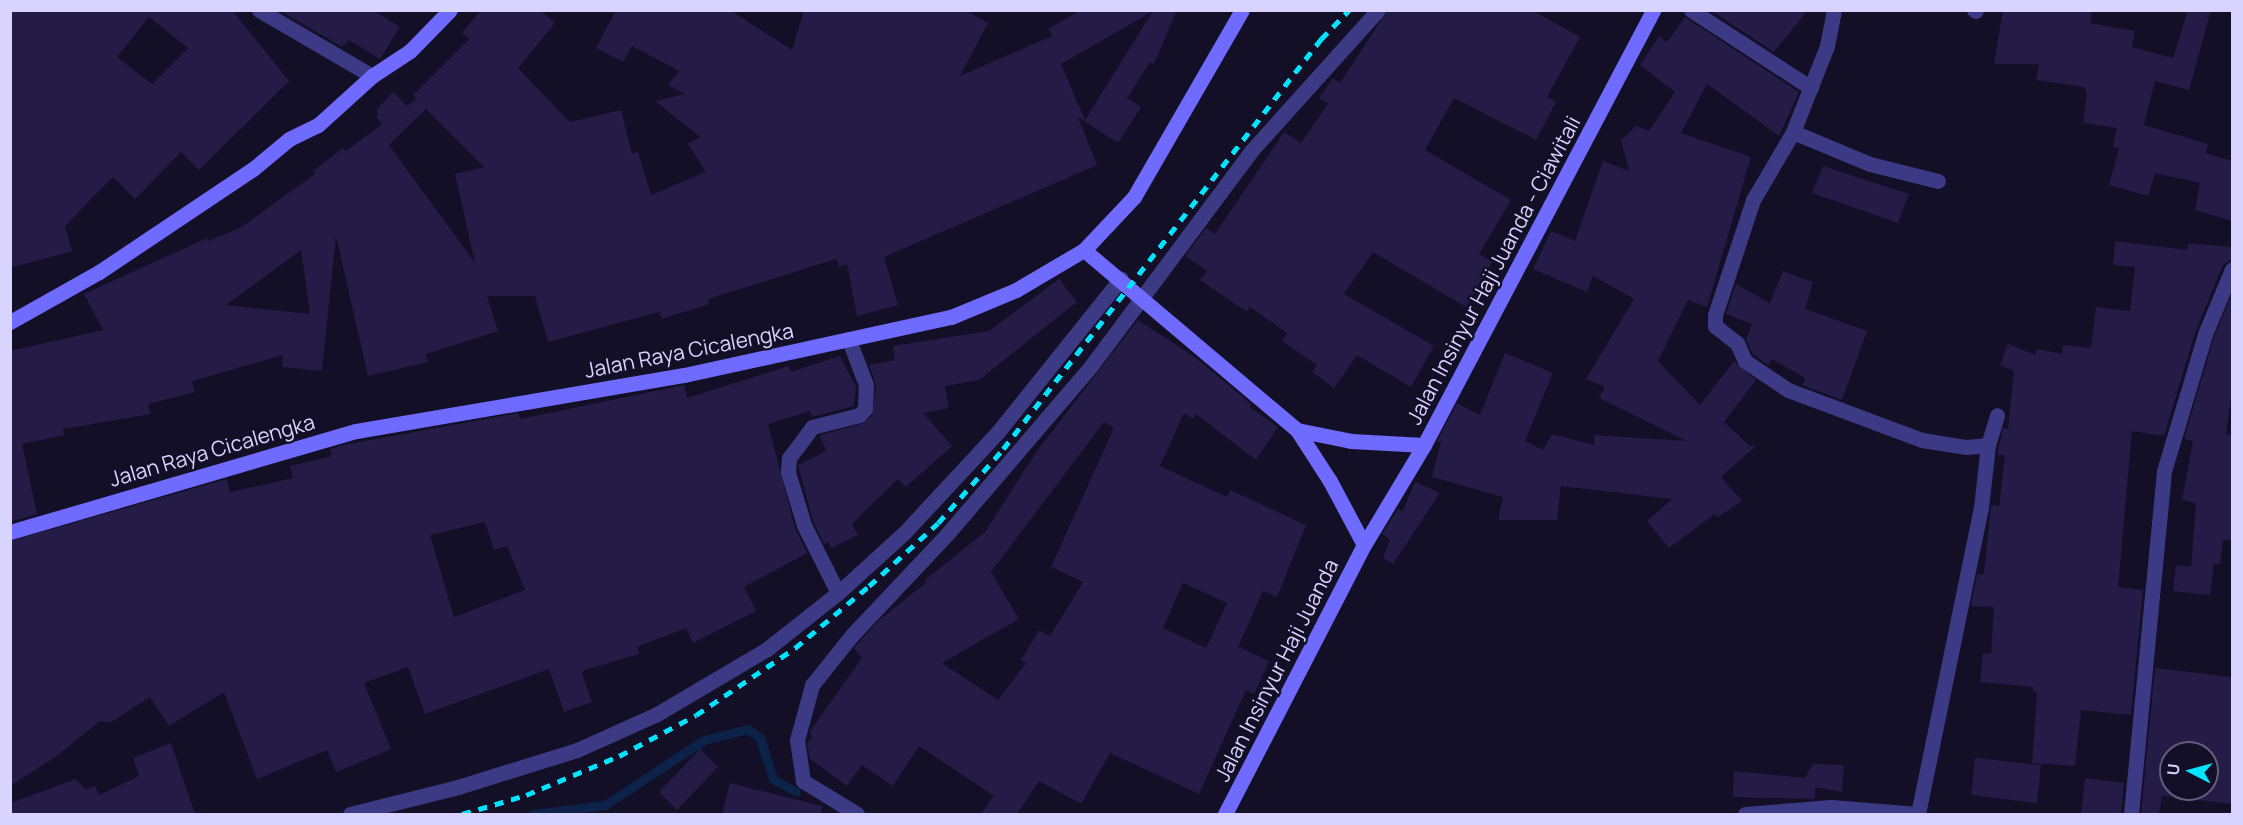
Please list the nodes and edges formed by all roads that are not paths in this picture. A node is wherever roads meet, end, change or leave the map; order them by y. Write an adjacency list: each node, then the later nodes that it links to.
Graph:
1 (259, 10): 8 (street)
2 (450, 10): 8 (main road)
3 (1242, 10): 12 (main road, Jalan Raya Cicalengka)
4 (1378, 10): 15 (street)
5 (1653, 10): 20 (main road, Jalan Insinyur Haji Juanda - Ciawitali)
6 (1691, 10): 9 (street)
7 (1834, 10): 9 (street)
8 (372, 76): 16 (main road)
9 (1811, 88): 10 (street)
10 (1793, 132): 11 (street); 21 (street)
11 (1938, 181)
12 (1084, 250): 14 (main road); 17 (main road, Jalan Raya Cicalengka)
13 (2232, 269): 30 (street)
14 (1121, 278): 15 (main road); 24 (street)
15 (1140, 296): 19 (main road); 26 (street)
16 (10, 322)
17 (849, 339): 22 (main road, Jalan Raya Cicalengka); 24 (street)
18 (1997, 415): 21 (street)
19 (1297, 430): 20 (main road); 23 (main road)
20 (1424, 445): 23 (main road, Jalan Insinyur Haji Juanda - Ciawitali)
21 (1988, 445): 29 (street)
22 (10, 532)
23 (1364, 545): 27 (main road, Jalan Insinyur Haji Juanda)
24 (838, 593): 25 (street)
25 (350, 814)
26 (857, 814)
27 (1225, 814)
28 (1745, 814): 29 (street)
29 (1918, 814)
30 (2131, 814)

